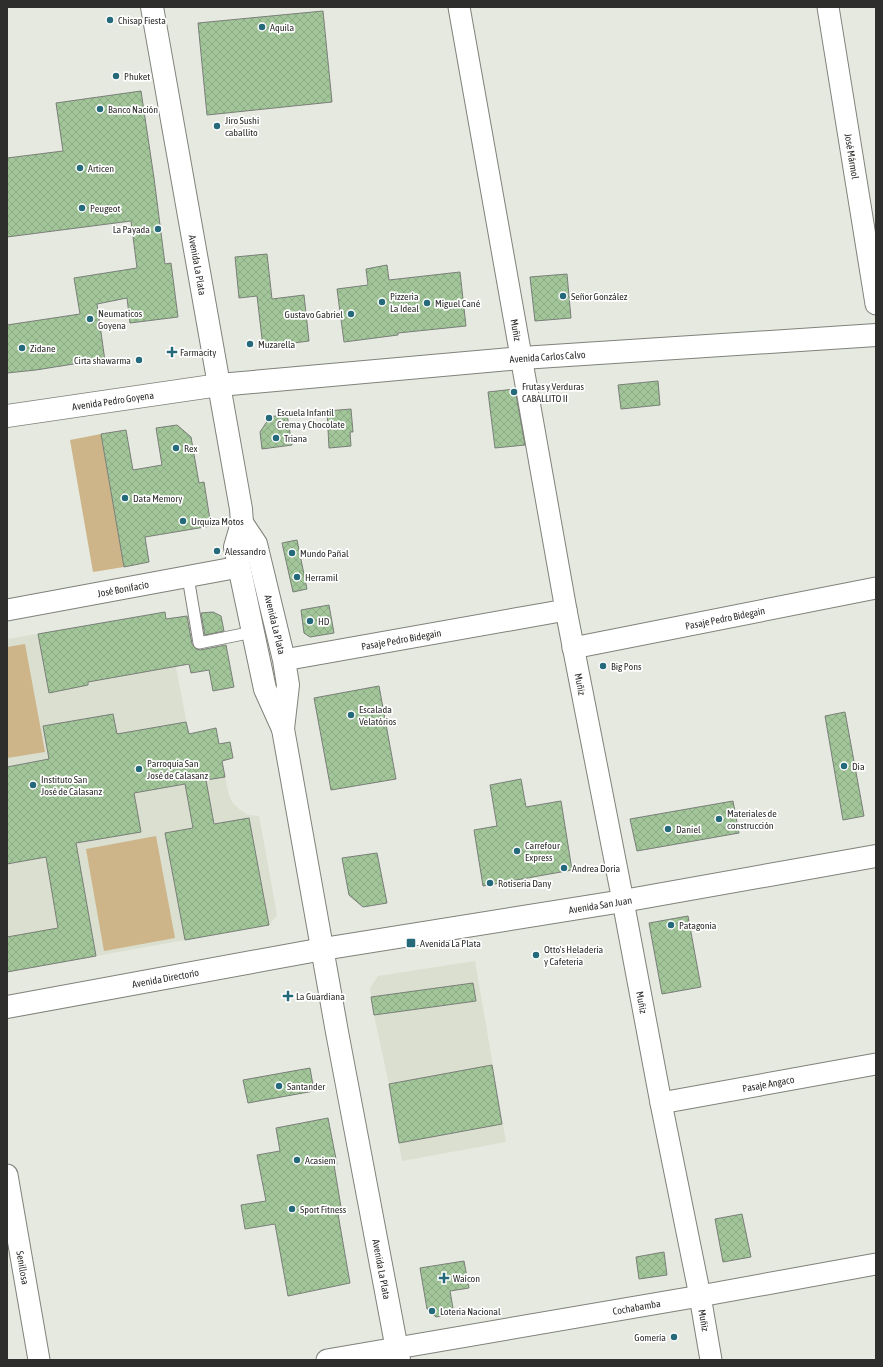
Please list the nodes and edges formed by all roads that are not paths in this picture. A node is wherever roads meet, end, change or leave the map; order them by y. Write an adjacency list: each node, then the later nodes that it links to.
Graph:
1 (152, 7): 7 (main road, Avenida La Plata)
2 (459, 7): 6 (street, Muñiz)
3 (828, 7): 4 (street, José Mármol)
4 (876, 304)
5 (876, 335): 6 (main road, Avenida Carlos Calvo)
6 (522, 358): 7 (main road, Avenida Carlos Calvo); 14 (street, Muñiz)
7 (219, 385): 8 (main road, Avenida Pedro Goyena); 9 (main road, Avenida La Plata)
8 (7, 416)
9 (242, 523): 10 (main road, Avenida La Plata); 17 (main road, Avenida La Plata)
10 (239, 567): 11 (street, José Bonifacio); 15 (main road, Avenida La Plata); 17 (main road)
11 (188, 577): 13 (street, José Bonifacio); 15 (lane)
12 (876, 588): 16 (street, Pasaje Pedro Bidegain)
13 (7, 610)
14 (566, 610): 16 (street, Muñiz); 17 (street, Pasaje Pedro Bidegain)
15 (253, 632): 18 (main road, Avenida La Plata)
16 (573, 648): 20 (street, Muñiz)
17 (282, 650): 18 (main road, Avenida La Plata)
18 (283, 729): 21 (main road, Avenida La Plata)
19 (876, 856): 20 (main road, Avenida San Juan)
20 (623, 901): 21 (main road, Avenida San Juan); 24 (street, Muñiz)
21 (323, 949): 22 (main road, Avenida Directorio); 28 (main road, Avenida La Plata)
22 (7, 1007)
23 (876, 1064): 24 (street, Pasaje Angaco)
24 (661, 1103): 27 (street, Muñiz)
25 (7, 1175): 29 (street, Senillosa)
26 (876, 1264): 27 (street, Cochabamba)
27 (700, 1296): 28 (street, Cochabamba); 31 (street, Muñiz)
28 (398, 1354): 30 (street, Cochabamba)
29 (39, 1360)
30 (327, 1360)
31 (711, 1360)

